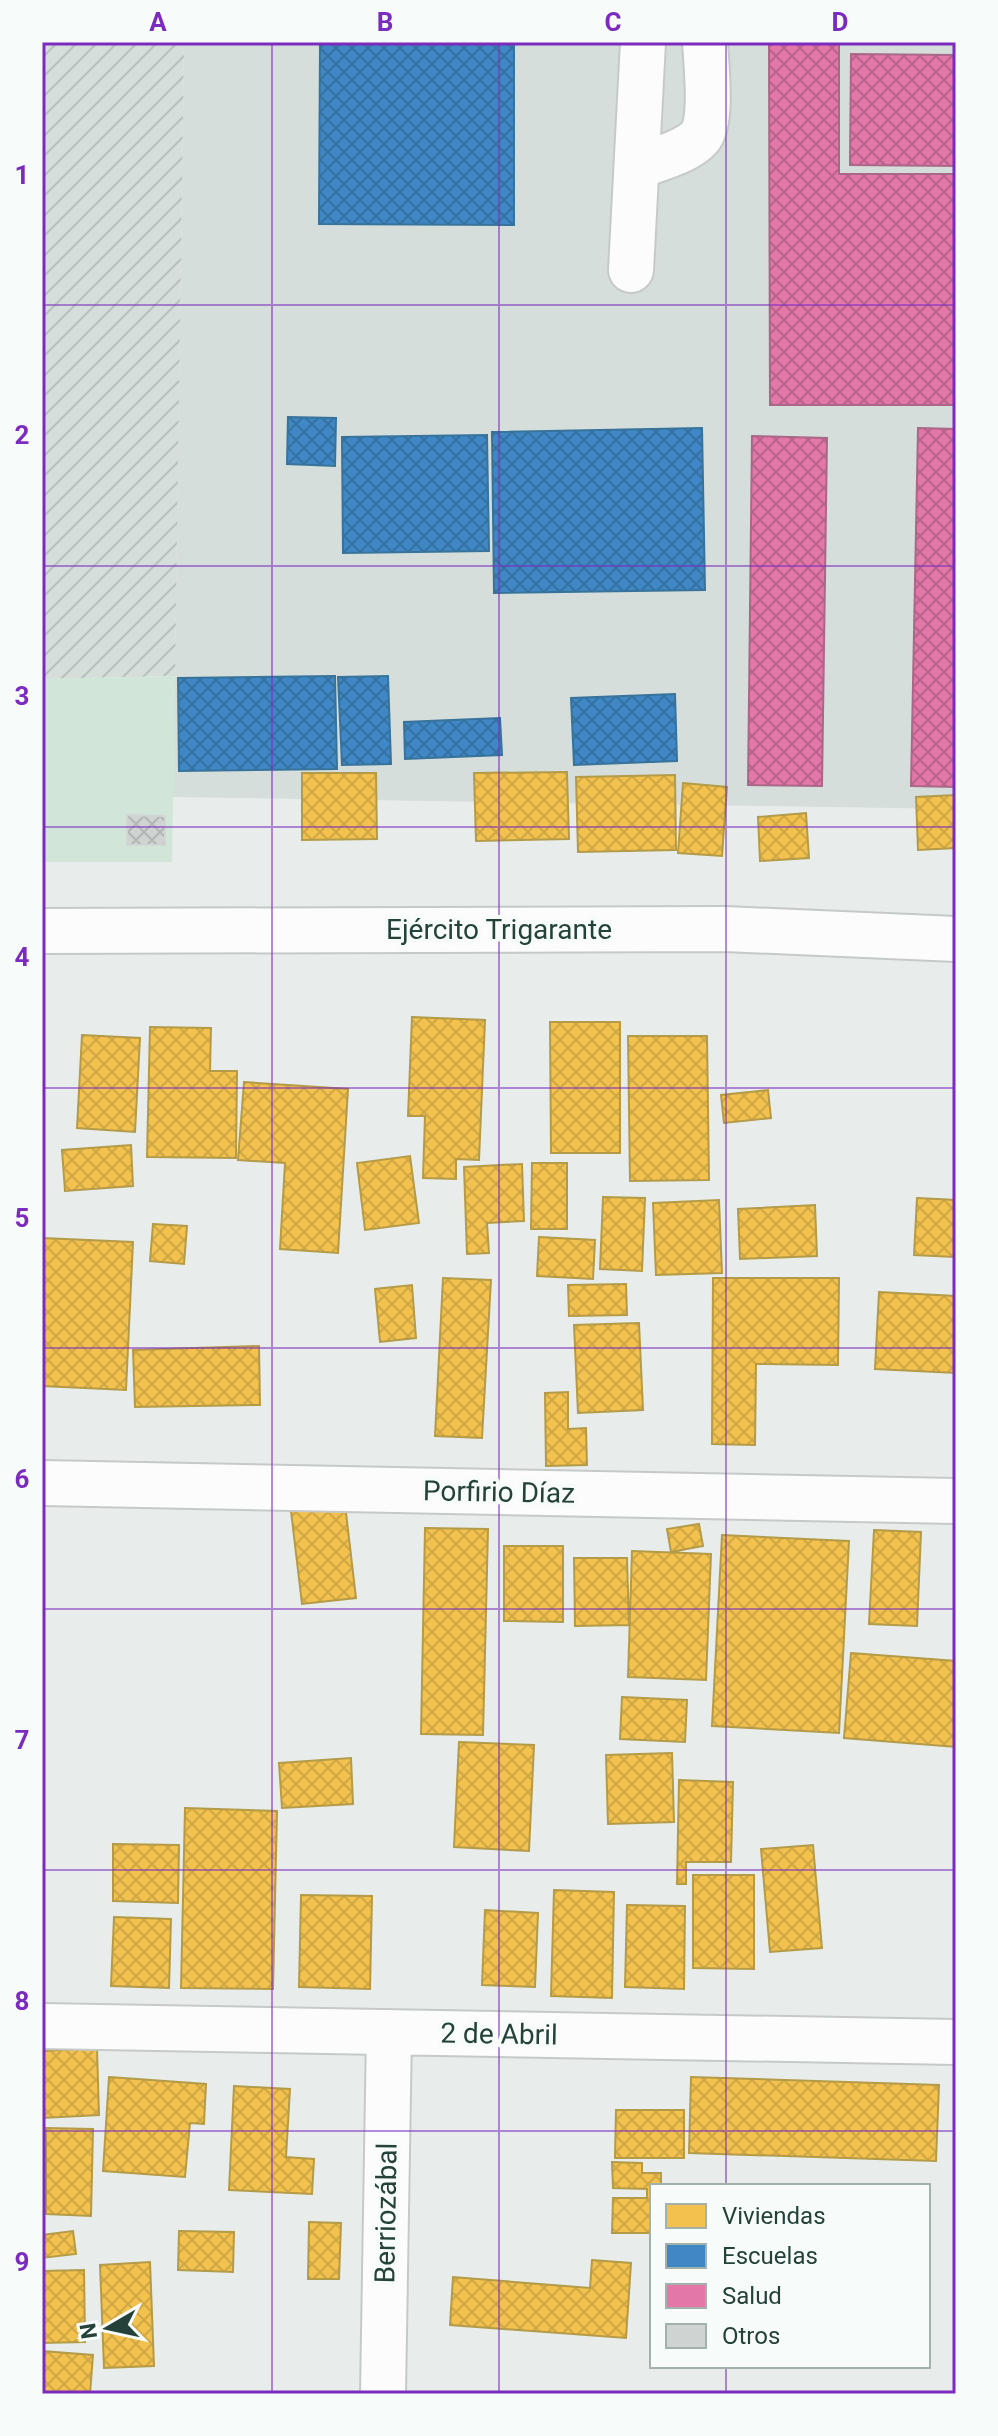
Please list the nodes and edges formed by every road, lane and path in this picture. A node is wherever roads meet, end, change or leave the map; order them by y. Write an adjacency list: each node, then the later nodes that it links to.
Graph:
1 (643, 42): 3 (street)
2 (705, 42): 3 (street)
3 (637, 167): 4 (street)
4 (631, 270)
5 (42, 931): 6 (street, Ejército Trigarante)
6 (956, 939)
7 (42, 1483): 8 (street, Porfirio Díaz)
8 (956, 1501)
9 (42, 2026): 10 (street, 2 de Abril)
10 (389, 2032): 11 (street, 2 de Abril); 12 (street, Berriozábal)
11 (956, 2042)
12 (383, 2394)

